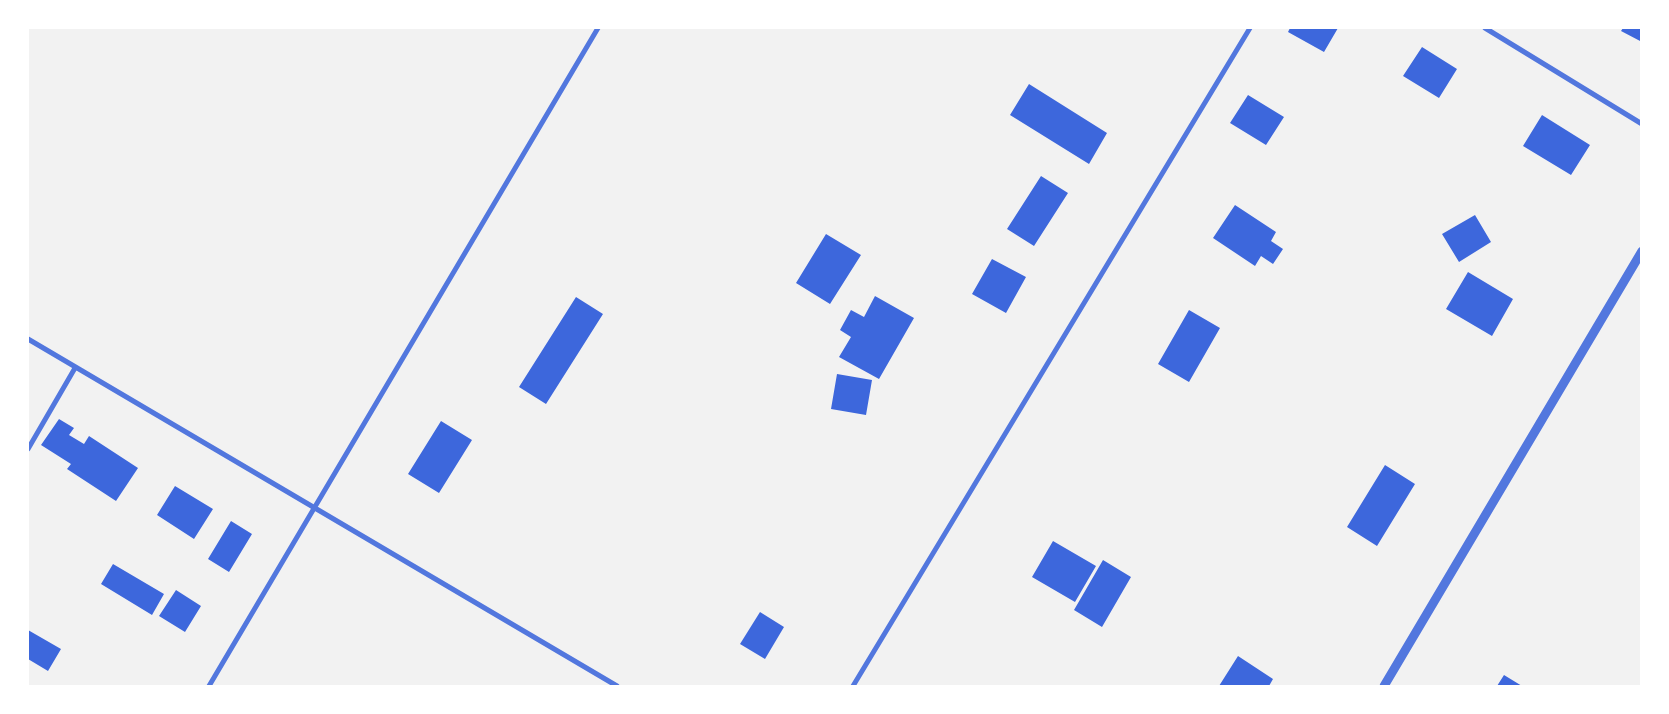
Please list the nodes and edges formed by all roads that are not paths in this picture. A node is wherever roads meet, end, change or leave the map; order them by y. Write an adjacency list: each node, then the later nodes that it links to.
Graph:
1 (598, 28): 9 (street)
2 (1250, 28): 12 (street)
3 (1485, 28): 4 (street)
4 (1642, 124)
5 (1642, 251): 13 (street)
6 (28, 339): 7 (street)
7 (75, 368): 8 (street); 9 (street)
8 (28, 449)
9 (314, 509): 10 (street); 11 (street)
10 (209, 686)
11 (617, 686)
12 (853, 686)
13 (1384, 686)

